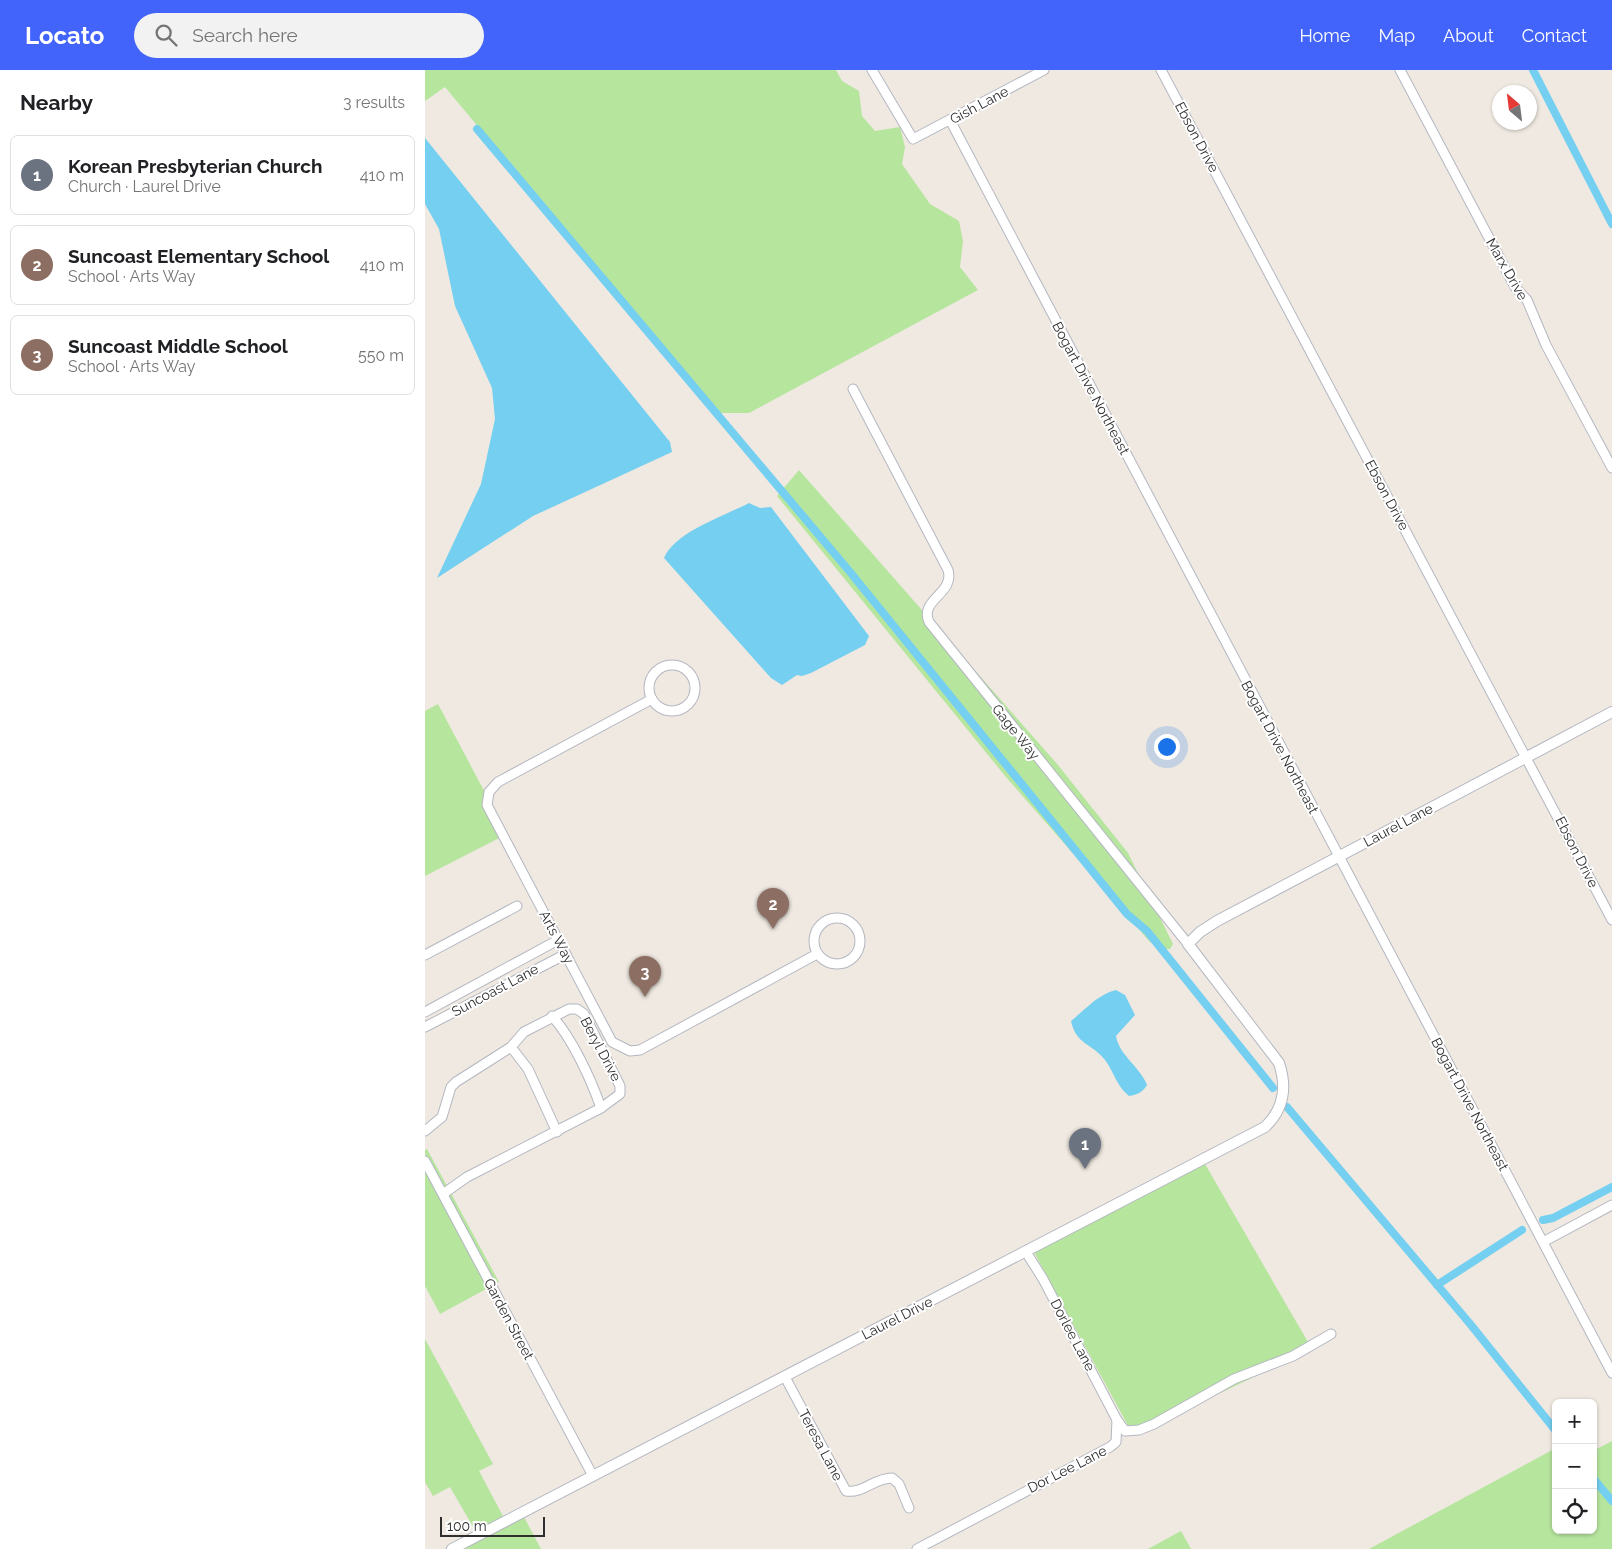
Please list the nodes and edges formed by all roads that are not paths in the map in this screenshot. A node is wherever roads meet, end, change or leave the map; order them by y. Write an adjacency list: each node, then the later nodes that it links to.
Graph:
1 (872, 70): 5 (street, Gish Lane)
2 (1044, 70): 5 (street, Gish Lane)
3 (1161, 70): 10 (street, Ebson Drive)
4 (1401, 70): 7 (street, Marx Drive)
5 (950, 120): 11 (street, Bogart Drive Northeast)
6 (853, 389): 15 (street, Gage Way)
7 (1612, 468)
8 (652, 699): 8 (street); 14 (street, Arts Way)
9 (1612, 712): 10 (street, Laurel Lane)
10 (1528, 757): 11 (street, Laurel Lane); 13 (street, Ebson Drive)
11 (1338, 856): 15 (street, Laurel Lane); 30 (street, Bogart Drive Northeast)
12 (517, 906): 18 (street)
13 (1612, 920)
14 (558, 940): 16 (street, Arts Way); 19 (street, Suncoast Lane)
15 (1188, 944): 23 (street, Gage Way)
16 (566, 954): 17 (street, Arts Way); 21 (street, Suncoast Lane)
17 (817, 954): 17 (street)
18 (425, 955)
19 (425, 1012)
20 (551, 1016): 22 (street, Beryl Drive); 24 (street, Beryl Drive); 24 (street, Beryl Drive)
21 (425, 1027)
22 (511, 1047): 25 (street, Beryl Drive); 26 (street)
23 (1271, 1049): 31 (street, Laurel Drive)
24 (601, 1108): 26 (street, Beryl Drive)
25 (425, 1131)
26 (557, 1132): 28 (street, Beryl Drive)
27 (425, 1161): 28 (street, Garden Street)
28 (443, 1194): 36 (street, Garden Street)
29 (1612, 1205): 30 (street)
30 (1543, 1242): 33 (street, Bogart Drive Northeast)
31 (1026, 1252): 34 (street, Laurel Drive); 35 (street, Dorlee Lane)
32 (1331, 1334): 35 (street)
33 (1612, 1373)
34 (785, 1377): 36 (street, Laurel Drive); 37 (street, Teresa Lane)
35 (1117, 1420): 39 (street, Dor Lee Lane)
36 (593, 1476): 38 (street, Laurel Drive)
37 (909, 1508)
38 (452, 1549)
39 (917, 1549)

